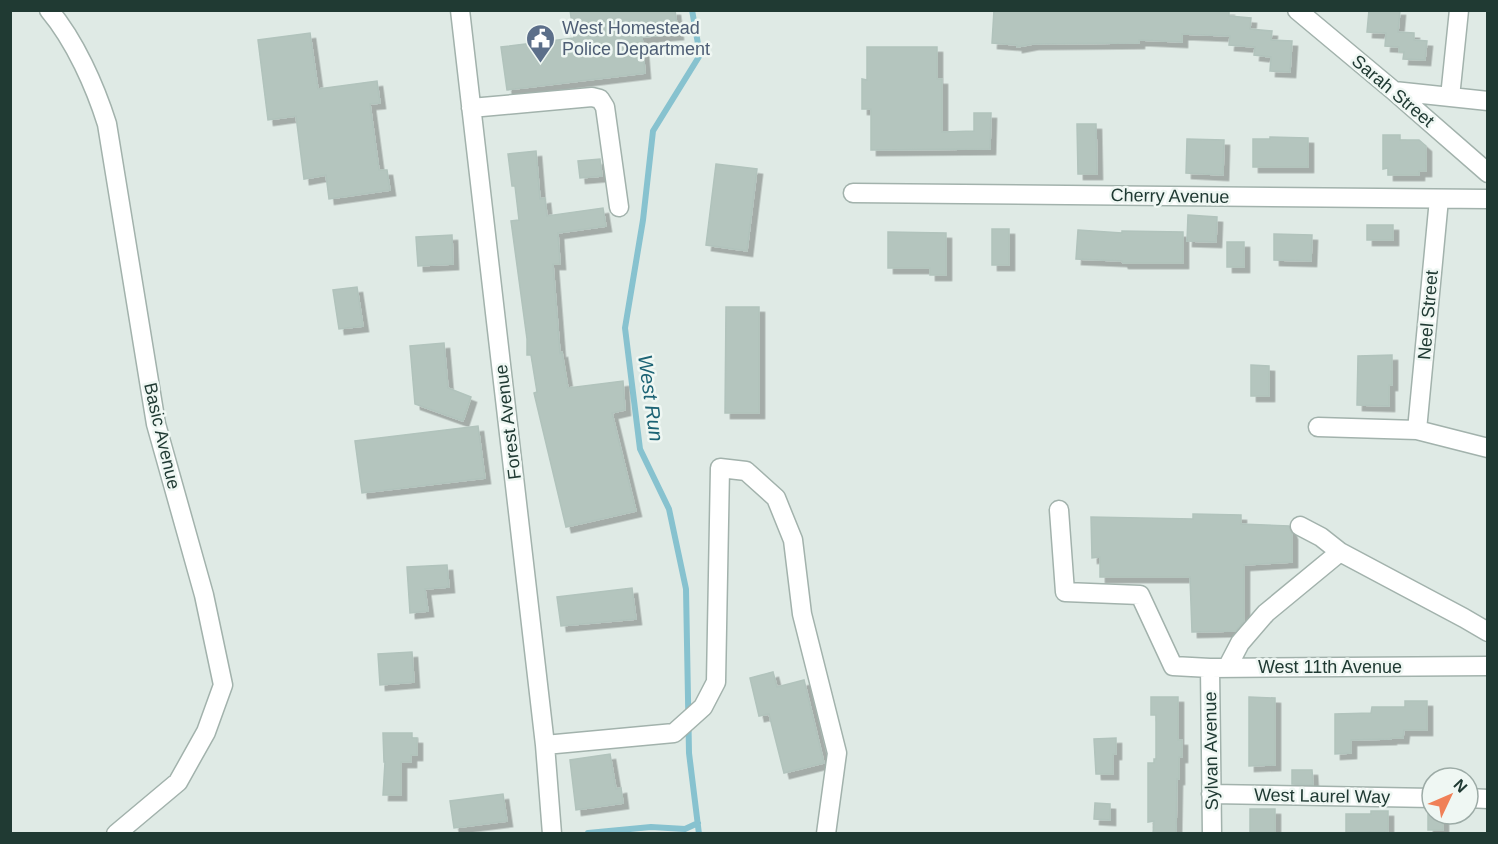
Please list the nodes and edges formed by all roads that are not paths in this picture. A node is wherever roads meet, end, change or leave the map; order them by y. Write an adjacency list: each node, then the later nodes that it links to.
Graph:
1 (49, 10): 26 (street, Basic Avenue)
2 (460, 10): 8 (street, Forest Avenue)
3 (1297, 10): 5 (street, Sarah Street)
4 (1459, 10): 6 (street)
5 (1394, 92): 6 (street); 9 (street, Sarah Street)
6 (1450, 97): 7 (street)
7 (1488, 100)
8 (471, 108): 13 (street); 23 (street, Forest Avenue)
9 (1488, 173)
10 (853, 193): 11 (street, Cherry Avenue)
11 (1438, 199): 12 (street, Cherry Avenue); 15 (street, Neel Street)
12 (1488, 199)
13 (619, 207)
14 (1318, 427): 15 (street)
15 (1417, 430): 16 (street)
16 (1488, 448)
17 (1059, 510): 22 (street, West 11th Avenue)
18 (1300, 526): 19 (street)
19 (1340, 552): 20 (street); 22 (street)
20 (1488, 632)
21 (1488, 666): 22 (street, West 11th Avenue)
22 (1218, 668): 24 (street, Sylvan Avenue)
23 (545, 745): 27 (street, Forest Avenue); 28 (street)
24 (1211, 795): 25 (street, West Laurel Way); 29 (street, Sylvan Avenue)
25 (1420, 798)
26 (116, 834)
27 (552, 834)
28 (826, 834)
29 (1212, 834)

